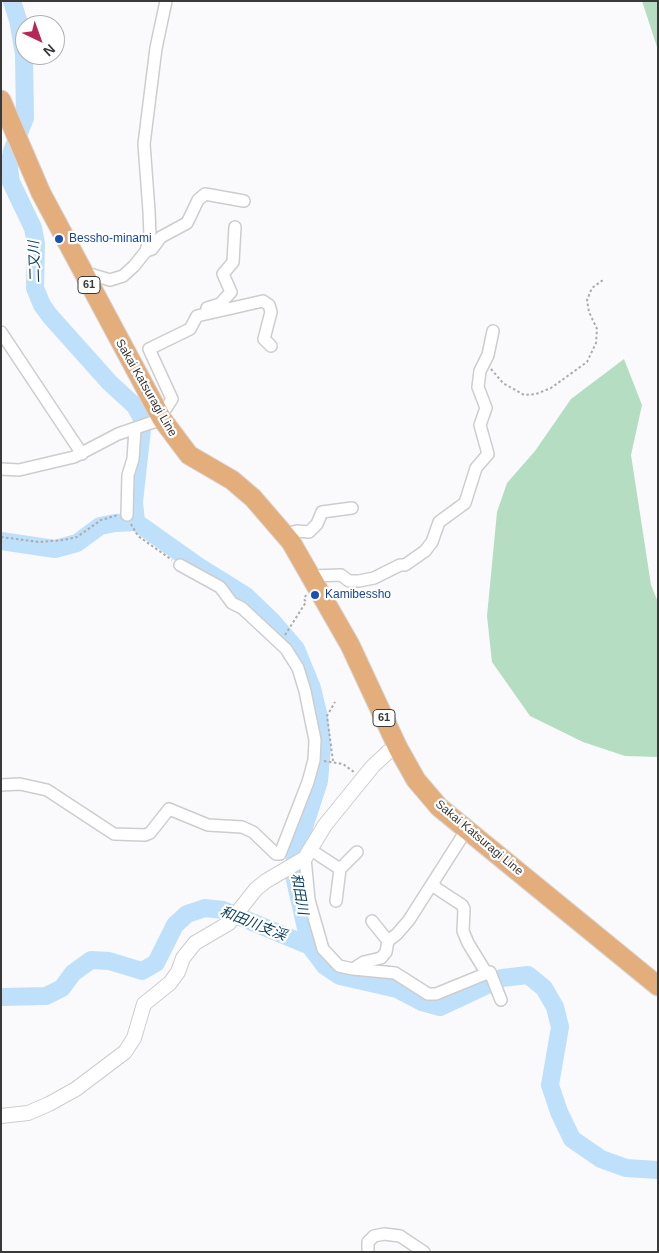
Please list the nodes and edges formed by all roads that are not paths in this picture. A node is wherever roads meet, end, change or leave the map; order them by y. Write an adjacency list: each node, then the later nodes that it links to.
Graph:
1 (166, 1): 5 (street)
2 (1, 100): 6 (main road, Sakai Katsuragi Line / 61)
3 (244, 201): 5 (street)
4 (235, 227): 7 (street)
5 (146, 251): 6 (street)
6 (81, 271): 11 (main road, Sakai Katsuragi Line / 61)
7 (198, 316): 10 (street); 11 (street)
8 (493, 330): 19 (street)
9 (1, 332): 13 (street)
10 (271, 346)
11 (161, 417): 12 (street); 17 (main road, Sakai Katsuragi Line / 61)
12 (135, 429): 13 (street); 16 (street)
13 (82, 454): 14 (street)
14 (1, 469)
15 (352, 508): 17 (street)
16 (127, 515)
17 (285, 534): 19 (main road, Sakai Katsuragi Line / 61)
18 (180, 565): 24 (street)
19 (314, 579): 20 (main road, Sakai Katsuragi Line / 61)
20 (398, 748): 22 (main road, Sakai Katsuragi Line / 61); 25 (street)
21 (1, 785): 24 (street)
22 (467, 829): 28 (street); 34 (main road, Sakai Katsuragi Line / 61)
23 (357, 852): 26 (street)
24 (280, 854): 27 (street)
25 (306, 857): 26 (street); 27 (street); 32 (street)
26 (340, 869): 29 (street)
27 (280, 872): 36 (street)
28 (433, 882): 31 (street); 33 (street)
29 (336, 901)
30 (372, 921): 31 (street)
31 (388, 941): 32 (street)
32 (353, 969): 33 (street)
33 (487, 974): 35 (street)
34 (657, 983)
35 (501, 1000)
36 (1, 1116)
37 (368, 1252): 38 (street)
38 (424, 1252)

